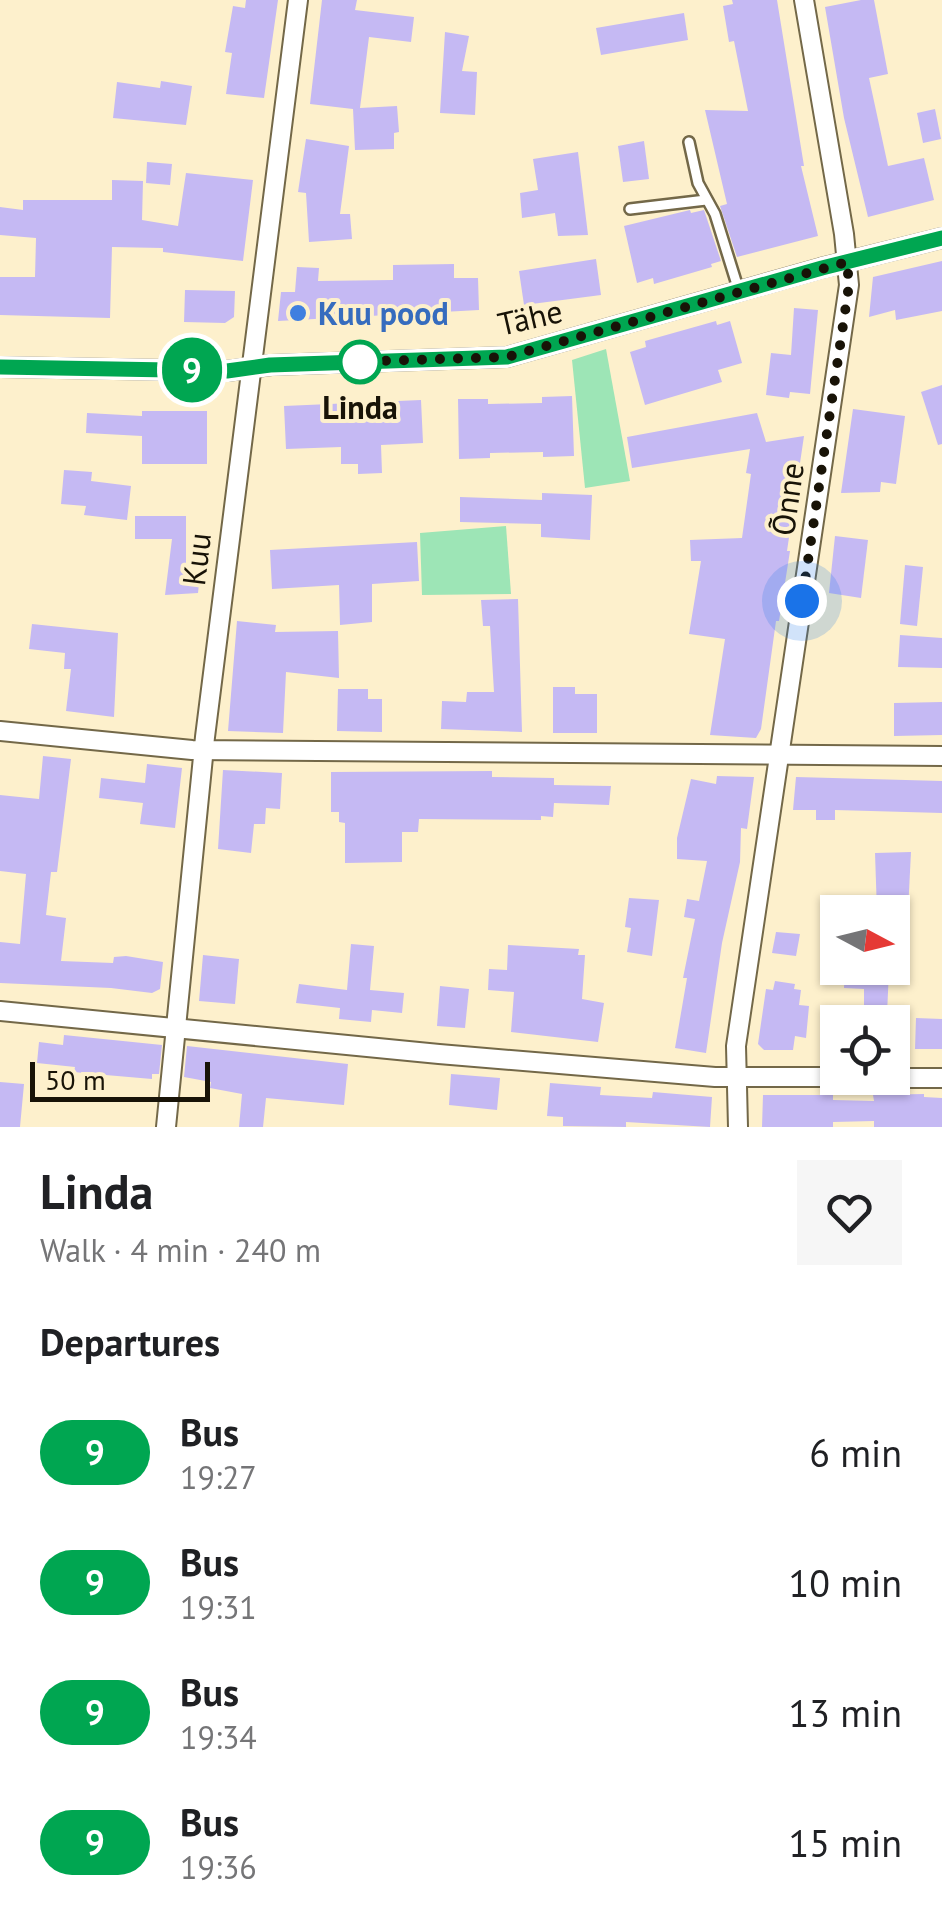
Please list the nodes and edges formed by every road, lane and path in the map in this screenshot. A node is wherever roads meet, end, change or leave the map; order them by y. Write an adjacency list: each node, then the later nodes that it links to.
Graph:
1 (298, 0): 10 (street, Kuu)
2 (804, 0): 7 (street, Õnne)
3 (689, 142): 4 (lane)
4 (706, 200): 5 (lane); 8 (lane)
5 (630, 209)
6 (942, 238): 7 (street, Tähe)
7 (847, 262): 8 (street, Tähe); 13 (street, Õnne)
8 (739, 291): 10 (street, Tähe)
9 (0, 366): 10 (street, Tähe)
10 (249, 368): 12 (street, Kuu)
11 (0, 731): 12 (street)
12 (204, 750): 13 (street); 16 (street, Kuu)
13 (779, 755): 14 (street); 17 (street, Õnne)
14 (942, 756)
15 (0, 1011): 16 (street)
16 (176, 1028): 17 (street); 21 (street, Kuu)
17 (736, 1076): 18 (street); 22 (street, Õnne)
18 (820, 1076)
19 (910, 1078): 20 (street)
20 (942, 1078)
21 (166, 1127)
22 (738, 1127)

